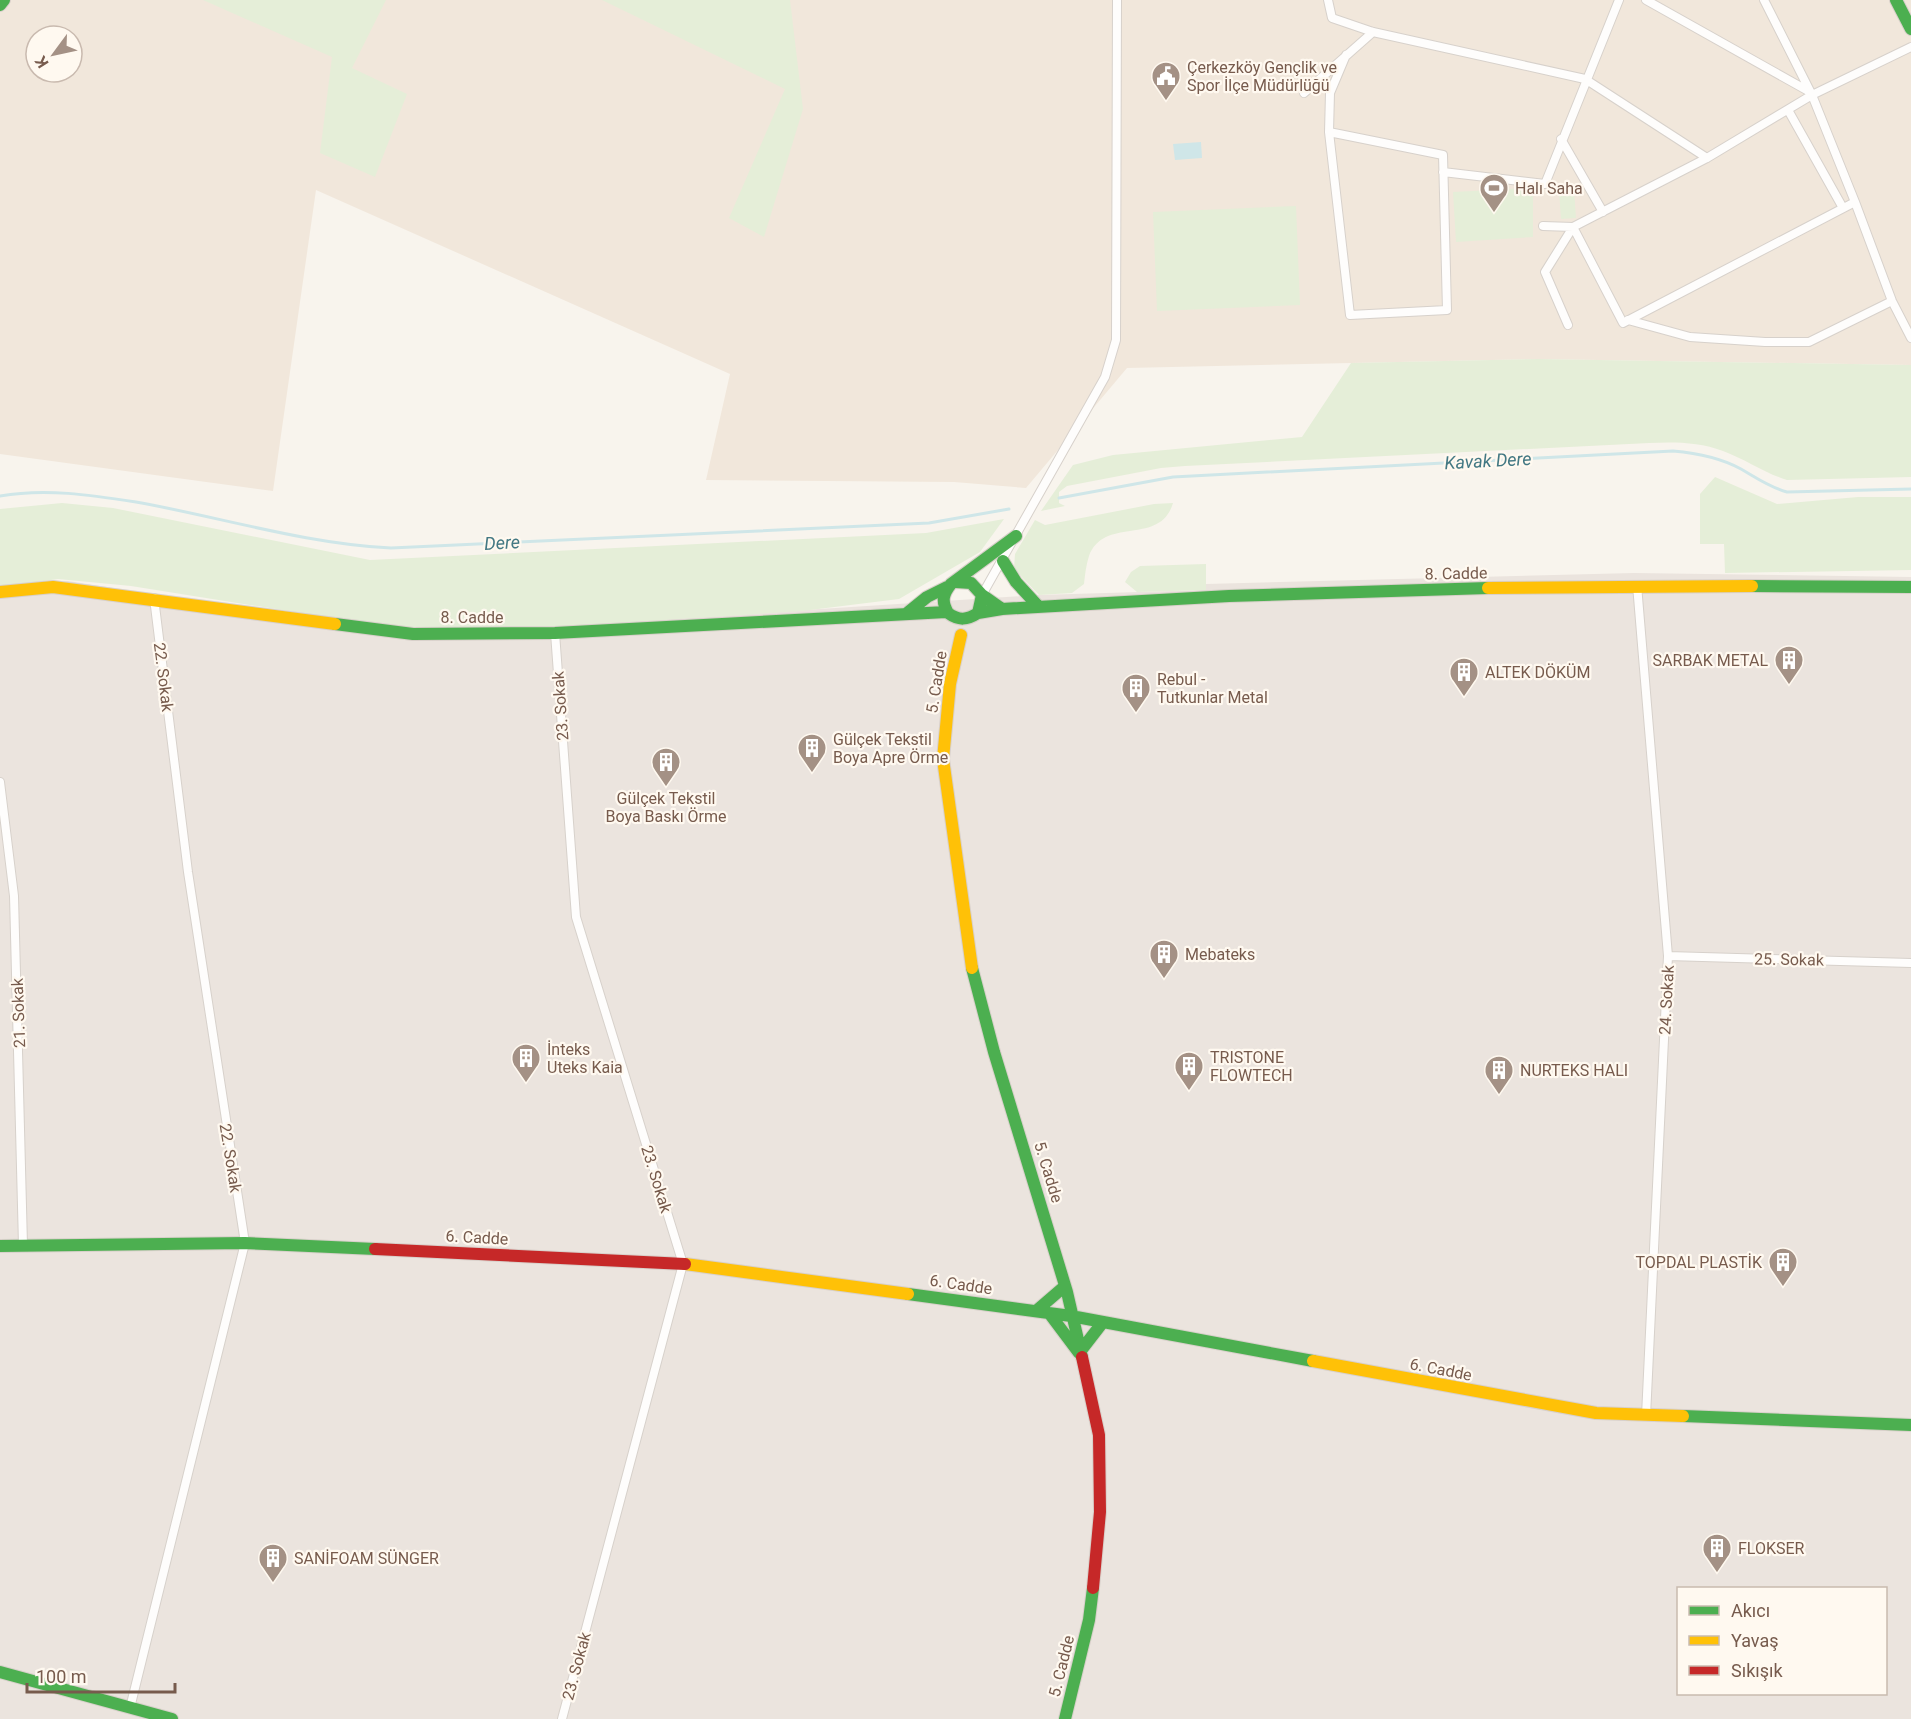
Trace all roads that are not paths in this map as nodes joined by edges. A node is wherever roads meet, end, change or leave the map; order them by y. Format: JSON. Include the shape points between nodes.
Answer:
{"nodes":[{"id":1,"x":4,"y":0,"type":"edge"},
{"id":2,"x":1117,"y":0,"type":"edge"},
{"id":3,"x":1328,"y":0,"type":"edge"},
{"id":4,"x":1619,"y":0,"type":"edge"},
{"id":5,"x":1646,"y":0,"type":"edge"},
{"id":6,"x":1764,"y":0,"type":"edge"},
{"id":7,"x":1896,"y":0,"type":"edge"},
{"id":8,"x":0,"y":5,"type":"edge"},
{"id":9,"x":1911,"y":29,"type":"edge"},
{"id":10,"x":1373,"y":32,"type":"junction"},
{"id":11,"x":1911,"y":47,"type":"edge"},
{"id":12,"x":1346,"y":55,"type":"junction"},
{"id":13,"x":1585,"y":79,"type":"junction"},
{"id":14,"x":1304,"y":93,"type":"dead end"},
{"id":15,"x":1811,"y":94,"type":"junction"},
{"id":16,"x":1788,"y":110,"type":"junction"},
{"id":17,"x":1329,"y":132,"type":"junction"},
{"id":18,"x":1561,"y":139,"type":"junction"},
{"id":19,"x":1707,"y":158,"type":"junction"},
{"id":20,"x":1443,"y":172,"type":"junction"},
{"id":21,"x":1855,"y":202,"type":"junction"},
{"id":22,"x":1843,"y":208,"type":"junction"},
{"id":23,"x":1603,"y":212,"type":"junction"},
{"id":24,"x":1543,"y":226,"type":"dead end"},
{"id":25,"x":1573,"y":227,"type":"junction"},
{"id":26,"x":1892,"y":301,"type":"junction"},
{"id":27,"x":1628,"y":320,"type":"junction"},
{"id":28,"x":1568,"y":325,"type":"dead end"},
{"id":29,"x":1911,"y":338,"type":"edge"},
{"id":30,"x":1017,"y":536,"type":"junction"},
{"id":31,"x":1003,"y":561,"type":"junction"},
{"id":32,"x":952,"y":584,"type":"junction"},
{"id":33,"x":1637,"y":585,"type":"junction"},
{"id":34,"x":1911,"y":587,"type":"edge"},
{"id":35,"x":0,"y":592,"type":"edge"},
{"id":36,"x":982,"y":595,"type":"junction"},
{"id":37,"x":154,"y":598,"type":"junction"},
{"id":38,"x":1038,"y":606,"type":"junction"},
{"id":39,"x":1002,"y":609,"type":"junction"},
{"id":40,"x":906,"y":614,"type":"junction"},
{"id":41,"x":976,"y":615,"type":"junction"},
{"id":42,"x":951,"y":616,"type":"junction"},
{"id":43,"x":555,"y":633,"type":"junction"},
{"id":44,"x":961,"y":635,"type":"junction"},
{"id":45,"x":0,"y":782,"type":"edge"},
{"id":46,"x":1668,"y":956,"type":"junction"},
{"id":47,"x":1911,"y":963,"type":"edge"},
{"id":48,"x":245,"y":1243,"type":"junction"},
{"id":49,"x":23,"y":1245,"type":"junction"},
{"id":50,"x":0,"y":1246,"type":"edge"},
{"id":51,"x":683,"y":1264,"type":"junction"},
{"id":52,"x":1065,"y":1286,"type":"junction"},
{"id":53,"x":1042,"y":1312,"type":"junction"},
{"id":54,"x":1071,"y":1316,"type":"junction"},
{"id":55,"x":1103,"y":1322,"type":"junction"},
{"id":56,"x":1079,"y":1353,"type":"junction"},
{"id":57,"x":1646,"y":1416,"type":"junction"},
{"id":58,"x":1911,"y":1425,"type":"edge"},
{"id":59,"x":0,"y":1672,"type":"edge"},
{"id":60,"x":130,"y":1708,"type":"junction"},
{"id":61,"x":172,"y":1719,"type":"edge"},
{"id":62,"x":562,"y":1719,"type":"edge"},
{"id":63,"x":1065,"y":1719,"type":"edge"}],
"edges":[{"from":1,"to":8,"type":"street"},
{"from":2,"to":30,"type":"street","via":[[1116,340],[1105,377]]},
{"from":3,"to":10,"type":"street","via":[[1332,18]]},
{"from":4,"to":13,"type":"street"},
{"from":5,"to":15,"type":"street"},
{"from":6,"to":15,"type":"street"},
{"from":7,"to":9,"type":"street"},
{"from":10,"to":12,"type":"street"},
{"from":10,"to":13,"type":"street"},
{"from":11,"to":15,"type":"street"},
{"from":12,"to":14,"type":"street"},
{"from":12,"to":17,"type":"street","via":[[1330,93]]},
{"from":13,"to":18,"type":"street"},
{"from":13,"to":19,"type":"street"},
{"from":15,"to":16,"type":"street"},
{"from":15,"to":21,"type":"street"},
{"from":16,"to":19,"type":"street"},
{"from":16,"to":22,"type":"street"},
{"from":17,"to":20,"type":"street","via":[[1443,155]]},
{"from":17,"to":20,"type":"street","via":[[1350,315],[1447,310]]},
{"from":18,"to":20,"type":"street","via":[[1545,184]]},
{"from":18,"to":23,"type":"street"},
{"from":19,"to":23,"type":"street"},
{"from":21,"to":22,"type":"street"},
{"from":21,"to":26,"type":"street"},
{"from":22,"to":27,"type":"street"},
{"from":23,"to":25,"type":"street"},
{"from":24,"to":25,"type":"street"},
{"from":25,"to":27,"type":"street","via":[[1623,323]]},
{"from":25,"to":28,"type":"street","via":[[1545,272]]},
{"from":26,"to":27,"type":"street","via":[[1809,342],[1690,337]]},
{"from":26,"to":29,"type":"street"},
{"from":30,"to":31,"type":"street"},
{"from":30,"to":32,"type":"street"},
{"from":31,"to":36,"type":"street"},
{"from":31,"to":38,"type":"street"},
{"from":32,"to":36,"type":"street","via":[[971,583]]},
{"from":32,"to":40,"type":"street"},
{"from":32,"to":42,"type":"street","via":[[943,597]]},
{"from":33,"to":34,"type":"street","name":"8. Cadde"},
{"from":33,"to":38,"type":"street","name":"8. Cadde","via":[[1182,597]]},
{"from":33,"to":46,"type":"street","name":"24. Sokak"},
{"from":35,"to":37,"type":"street","name":"8. Cadde","via":[[53,587]]},
{"from":36,"to":39,"type":"street"},
{"from":36,"to":41,"type":"street"},
{"from":37,"to":43,"type":"street","name":"8. Cadde","via":[[413,634]]},
{"from":37,"to":48,"type":"street","name":"22. Sokak","via":[[188,872]]},
{"from":38,"to":39,"type":"street","name":"8. Cadde"},
{"from":39,"to":41,"type":"street","name":"8. Cadde"},
{"from":40,"to":42,"type":"street","name":"8. Cadde"},
{"from":40,"to":43,"type":"street","name":"8. Cadde"},
{"from":41,"to":42,"type":"street"},
{"from":41,"to":44,"type":"street"},
{"from":42,"to":44,"type":"street"},
{"from":43,"to":51,"type":"street","name":"23. Sokak","via":[[576,917]]},
{"from":44,"to":52,"type":"street","name":"5. Cadde","via":[[950,684],[943,759],[967,942],[994,1052]]},
{"from":45,"to":49,"type":"street","name":"21. Sokak","via":[[15,896]]},
{"from":46,"to":47,"type":"street","name":"25. Sokak"},
{"from":46,"to":57,"type":"street","name":"24. Sokak"},
{"from":48,"to":49,"type":"street","name":"6. Cadde"},
{"from":48,"to":51,"type":"street","name":"6. Cadde"},
{"from":48,"to":60,"type":"street","name":"22. Sokak"},
{"from":49,"to":50,"type":"street","name":"6. Cadde"},
{"from":51,"to":53,"type":"street","name":"6. Cadde"},
{"from":51,"to":62,"type":"street","name":"23. Sokak"},
{"from":52,"to":53,"type":"street"},
{"from":52,"to":54,"type":"street","name":"5. Cadde"},
{"from":53,"to":54,"type":"street","name":"6. Cadde"},
{"from":53,"to":56,"type":"street"},
{"from":54,"to":55,"type":"street","name":"6. Cadde"},
{"from":54,"to":56,"type":"street","name":"5. Cadde"},
{"from":55,"to":56,"type":"street"},
{"from":55,"to":57,"type":"street","name":"6. Cadde","via":[[1523,1402]]},
{"from":56,"to":63,"type":"street","name":"5. Cadde","via":[[1099,1435],[1100,1512],[1089,1620]]},
{"from":57,"to":58,"type":"street","name":"6. Cadde"},
{"from":59,"to":60,"type":"street"},
{"from":60,"to":61,"type":"street"}]}
